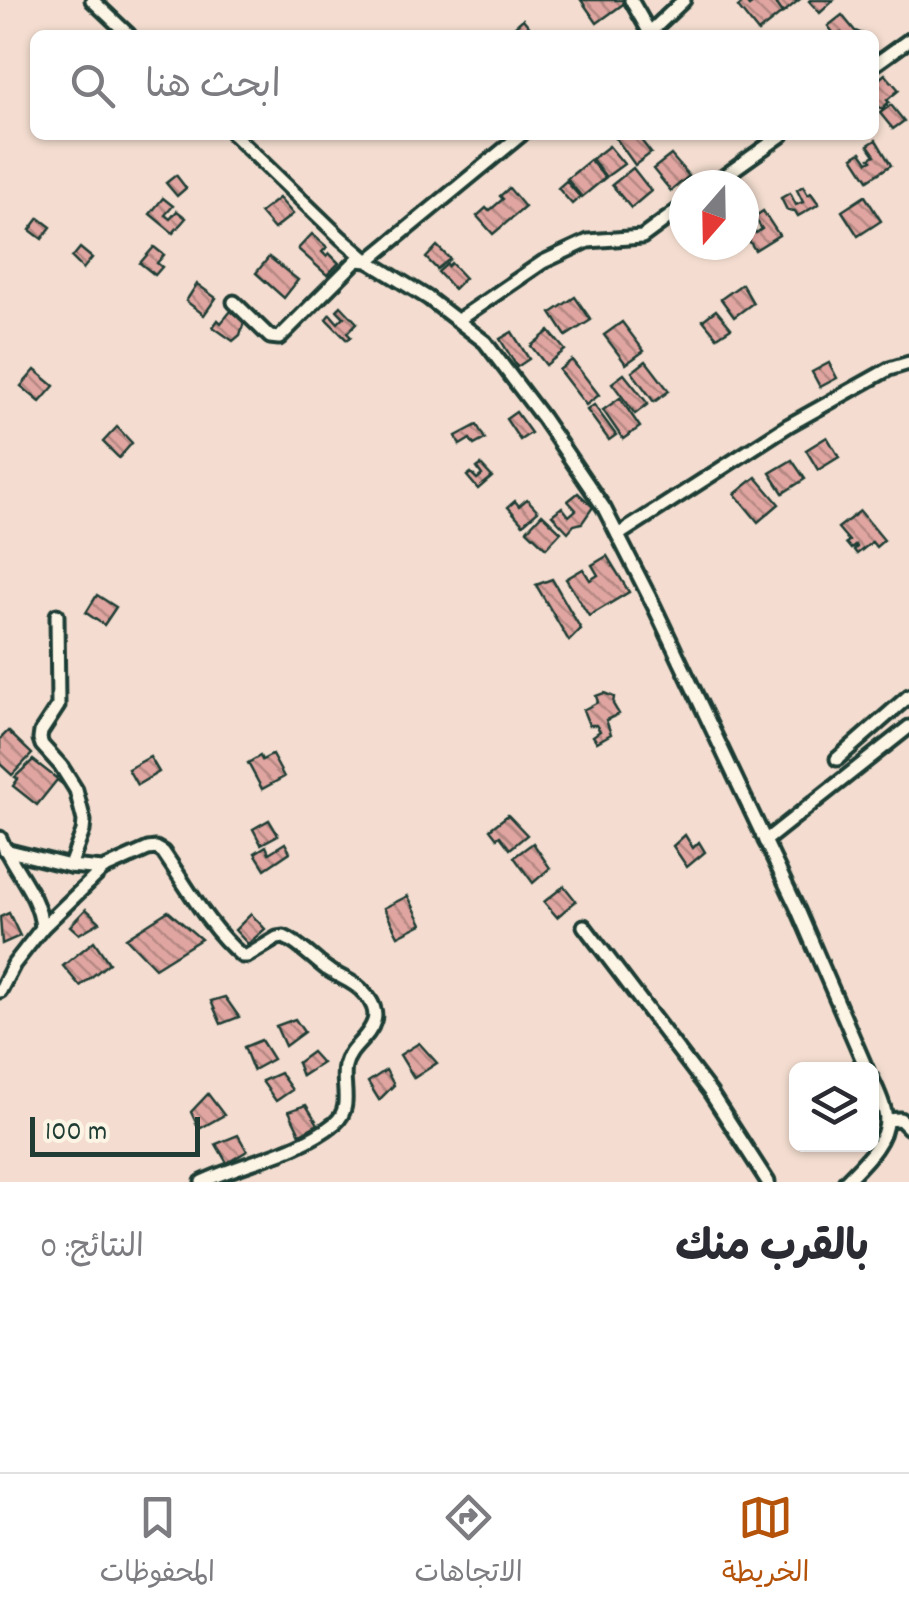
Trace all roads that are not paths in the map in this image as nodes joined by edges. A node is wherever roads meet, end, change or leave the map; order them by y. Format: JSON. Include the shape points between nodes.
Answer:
{"nodes":[{"id":1,"x":92,"y":0,"type":"edge"},
{"id":2,"x":631,"y":0,"type":"edge"},
{"id":3,"x":684,"y":0,"type":"edge"},
{"id":4,"x":124,"y":30,"type":"edge"},
{"id":5,"x":646,"y":30,"type":"edge"},
{"id":6,"x":652,"y":30,"type":"edge"},
{"id":7,"x":909,"y":40,"type":"edge"},
{"id":8,"x":879,"y":61,"type":"edge"},
{"id":9,"x":239,"y":140,"type":"edge"},
{"id":10,"x":515,"y":140,"type":"edge"},
{"id":11,"x":775,"y":140,"type":"edge"},
{"id":12,"x":733,"y":170,"type":"edge"},
{"id":13,"x":669,"y":217,"type":"edge"},
{"id":14,"x":368,"y":261,"type":"junction"},
{"id":15,"x":234,"y":302,"type":"dead end"},
{"id":16,"x":458,"y":320,"type":"junction"},
{"id":17,"x":909,"y":363,"type":"edge"},
{"id":18,"x":618,"y":535,"type":"junction"},
{"id":19,"x":57,"y":616,"type":"dead end"},
{"id":20,"x":909,"y":696,"type":"edge"},
{"id":21,"x":909,"y":727,"type":"edge"},
{"id":22,"x":837,"y":759,"type":"dead end"},
{"id":23,"x":765,"y":842,"type":"junction"},
{"id":24,"x":2,"y":844,"type":"edge"},
{"id":25,"x":70,"y":866,"type":"junction"},
{"id":26,"x":103,"y":869,"type":"junction"},
{"id":27,"x":584,"y":926,"type":"dead end"},
{"id":28,"x":42,"y":928,"type":"junction"},
{"id":29,"x":0,"y":991,"type":"edge"},
{"id":30,"x":864,"y":1062,"type":"edge"},
{"id":31,"x":879,"y":1088,"type":"edge"},
{"id":32,"x":901,"y":1119,"type":"edge"},
{"id":33,"x":202,"y":1182,"type":"edge"},
{"id":34,"x":768,"y":1182,"type":"edge"},
{"id":35,"x":845,"y":1182,"type":"edge"}],
"edges":[{"from":1,"to":4,"type":"street"},
{"from":2,"to":5,"type":"street"},
{"from":3,"to":6,"type":"street"},
{"from":7,"to":8,"type":"street"},
{"from":9,"to":14,"type":"street"},
{"from":10,"to":14,"type":"street"},
{"from":11,"to":12,"type":"street"},
{"from":13,"to":16,"type":"street","via":[[642,237],[588,241],[543,262]]},
{"from":14,"to":15,"type":"street","via":[[357,260],[279,338]]},
{"from":14,"to":16,"type":"street"},
{"from":16,"to":18,"type":"street","via":[[484,342],[542,417]]},
{"from":17,"to":18,"type":"street","via":[[789,425]]},
{"from":18,"to":23,"type":"street"},
{"from":19,"to":25,"type":"street","via":[[58,706],[40,739],[76,790],[84,821]]},
{"from":20,"to":22,"type":"street"},
{"from":21,"to":23,"type":"street"},
{"from":23,"to":30,"type":"street"},
{"from":24,"to":25,"type":"street"},
{"from":24,"to":28,"type":"street"},
{"from":25,"to":26,"type":"street"},
{"from":26,"to":28,"type":"street"},
{"from":26,"to":33,"type":"street","via":[[156,848],[200,912],[242,956],[284,936],[359,988],[376,1012],[349,1054],[339,1120]]},
{"from":27,"to":34,"type":"street","via":[[710,1092]]},
{"from":28,"to":29,"type":"street"},
{"from":31,"to":32,"type":"street"},
{"from":32,"to":35,"type":"street"}]}
